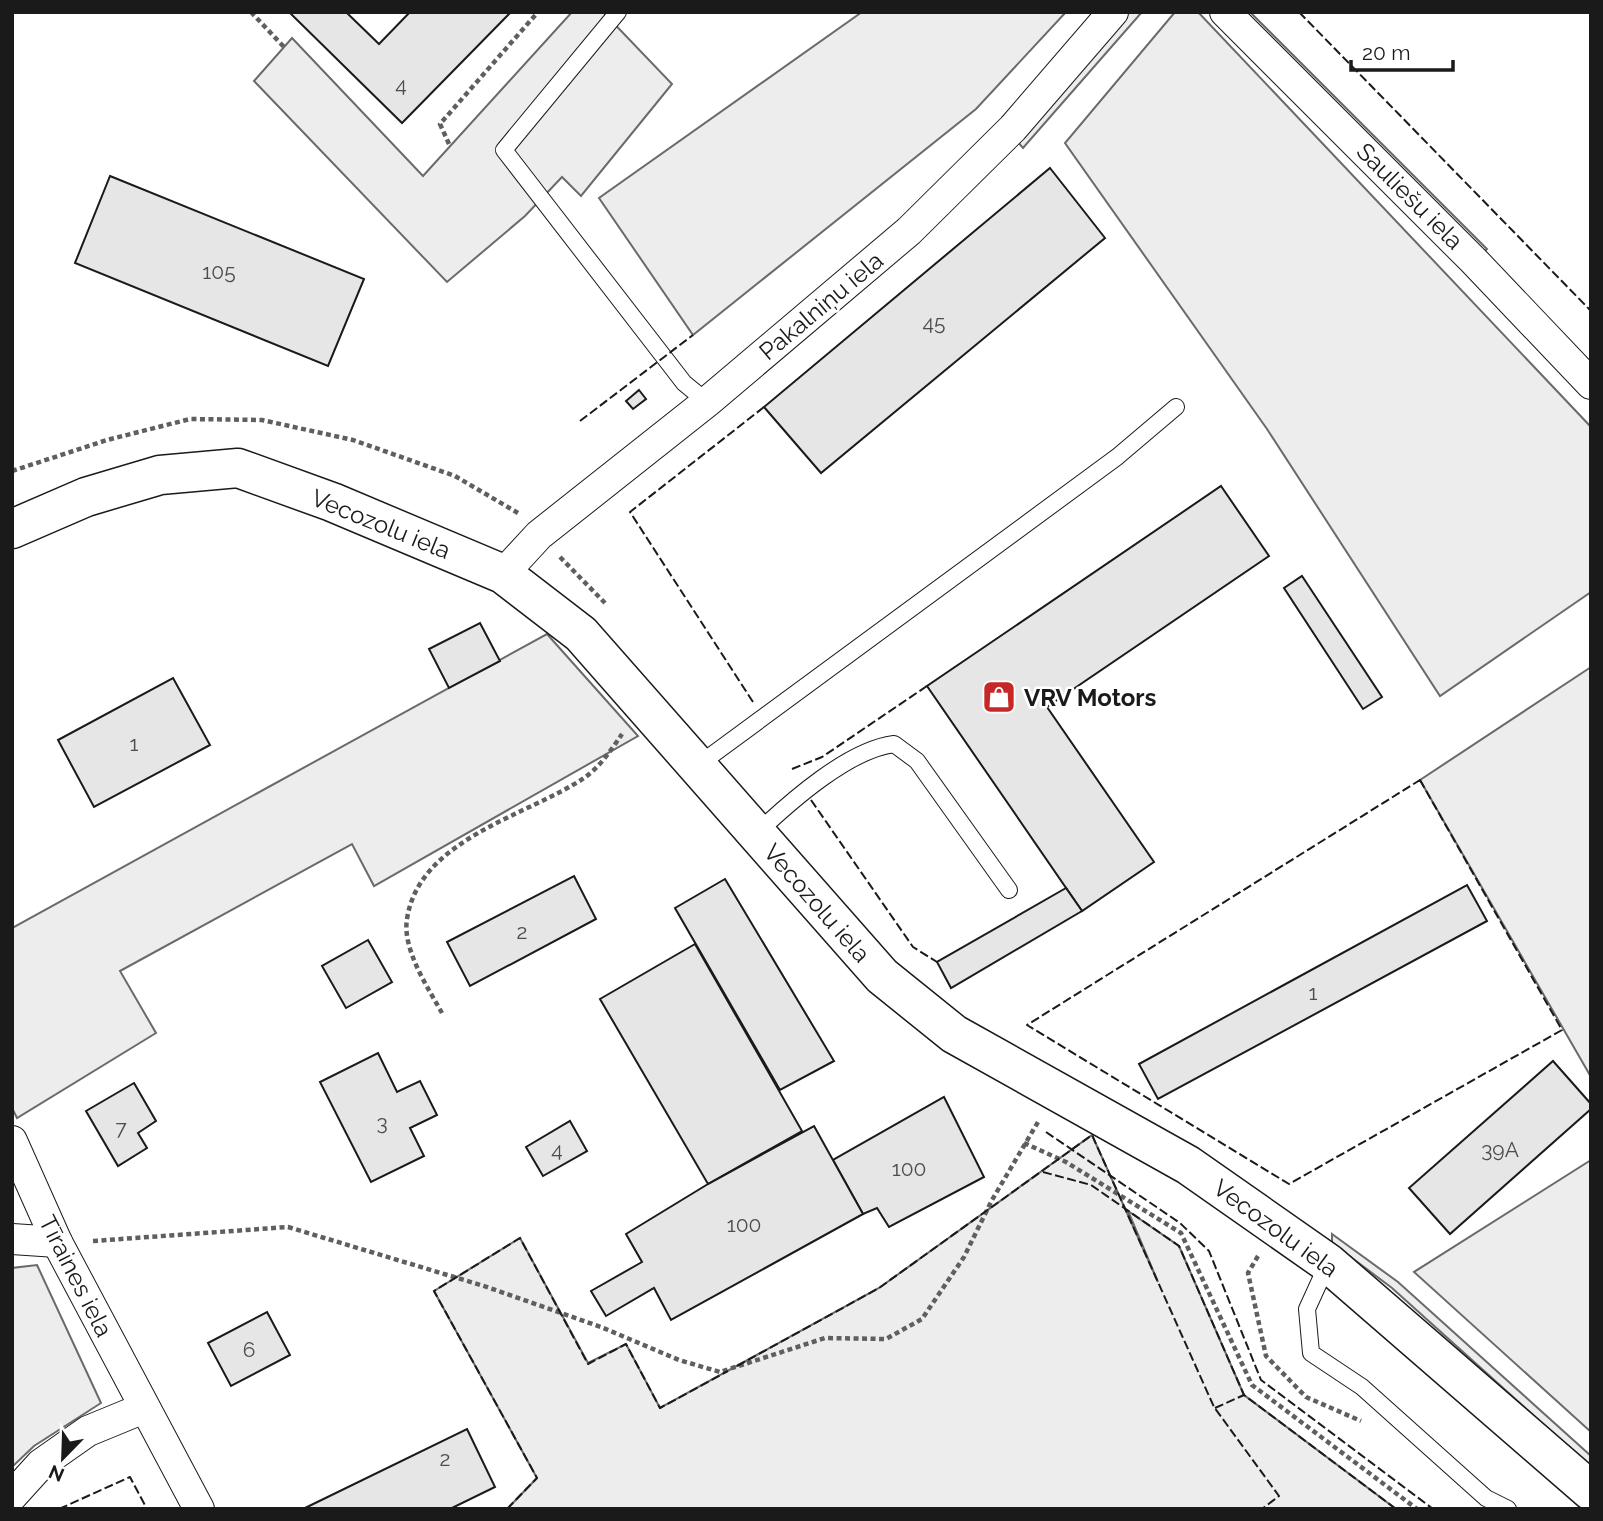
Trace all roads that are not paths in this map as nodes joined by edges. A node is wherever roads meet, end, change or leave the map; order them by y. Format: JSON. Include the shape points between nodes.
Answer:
{"nodes":[{"id":1,"x":618,"y":12,"type":"edge"},
{"id":2,"x":1114,"y":12,"type":"edge"},
{"id":3,"x":1225,"y":12,"type":"edge"},
{"id":4,"x":1591,"y":384,"type":"edge"},
{"id":5,"x":707,"y":402,"type":"junction"},
{"id":6,"x":1176,"y":407,"type":"dead end"},
{"id":7,"x":12,"y":529,"type":"edge"},
{"id":8,"x":503,"y":574,"type":"junction"},
{"id":9,"x":697,"y":766,"type":"junction"},
{"id":10,"x":757,"y":834,"type":"junction"},
{"id":11,"x":1009,"y":890,"type":"dead end"},
{"id":12,"x":12,"y":1141,"type":"edge"},
{"id":13,"x":12,"y":1239,"type":"edge"},
{"id":14,"x":57,"y":1242,"type":"junction"},
{"id":15,"x":1328,"y":1263,"type":"junction"},
{"id":16,"x":144,"y":1408,"type":"junction"},
{"id":17,"x":1591,"y":1491,"type":"edge"},
{"id":18,"x":12,"y":1496,"type":"edge"},
{"id":19,"x":199,"y":1509,"type":"edge"},
{"id":20,"x":1508,"y":1509,"type":"edge"}],
"edges":[{"from":1,"to":5,"type":"lane","via":[[504,150],[684,383]]},
{"from":2,"to":5,"type":"street","name":"Pakalniņu iela","via":[[1013,128],[909,231]]},
{"from":3,"to":4,"type":"street","name":"Sauliešu iela","via":[[1474,260]]},
{"from":5,"to":8,"type":"street","name":"Pakalniņu iela","via":[[539,535]]},
{"from":6,"to":9,"type":"lane","via":[[1117,457]]},
{"from":7,"to":8,"type":"street","name":"Vecozolu iela","via":[[86,497],[160,475],[238,468]]},
{"from":8,"to":9,"type":"street","name":"Vecozolu iela","via":[[581,634]]},
{"from":9,"to":10,"type":"street","name":"Vecozolu iela"},
{"from":10,"to":11,"type":"lane","via":[[831,774],[877,746],[894,744],[917,761]]},
{"from":10,"to":15,"type":"street","name":"Vecozolu iela","via":[[882,976],[954,1034],[1188,1165]]},
{"from":12,"to":14,"type":"street","name":"Tīraines iela"},
{"from":13,"to":14,"type":"street"},
{"from":14,"to":16,"type":"street","name":"Tīraines iela"},
{"from":15,"to":17,"type":"street","name":"Vecozolu iela"},
{"from":15,"to":20,"type":"lane","via":[[1307,1309],[1311,1353],[1362,1387],[1486,1498]]},
{"from":16,"to":18,"type":"street","via":[[88,1431],[41,1464]]},
{"from":16,"to":19,"type":"street","name":"Tīraines iela"}]}
